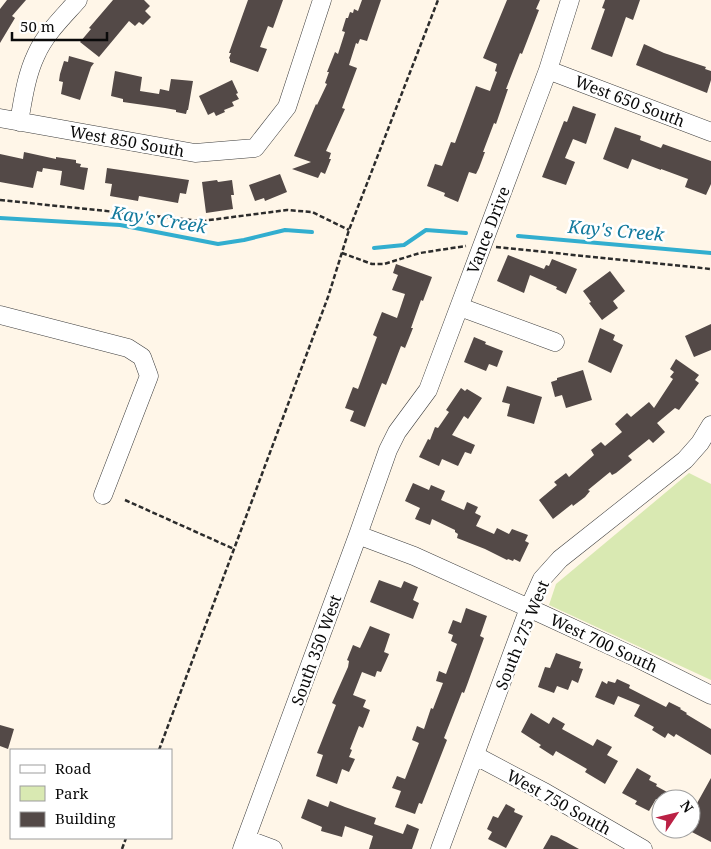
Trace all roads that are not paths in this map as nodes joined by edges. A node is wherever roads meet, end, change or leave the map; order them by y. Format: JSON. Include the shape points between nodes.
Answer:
{"nodes":[{"id":1,"x":78,"y":0,"type":"edge"},
{"id":2,"x":322,"y":0,"type":"edge"},
{"id":3,"x":570,"y":0,"type":"edge"},
{"id":4,"x":548,"y":70,"type":"junction"},
{"id":5,"x":0,"y":118,"type":"edge"},
{"id":6,"x":19,"y":122,"type":"junction"},
{"id":7,"x":711,"y":132,"type":"edge"},
{"id":8,"x":460,"y":307,"type":"junction"},
{"id":9,"x":0,"y":315,"type":"edge"},
{"id":10,"x":555,"y":342,"type":"dead end"},
{"id":11,"x":711,"y":425,"type":"edge"},
{"id":12,"x":388,"y":450,"type":"joint"},
{"id":13,"x":103,"y":495,"type":"dead end"},
{"id":14,"x":358,"y":535,"type":"junction"},
{"id":15,"x":529,"y":608,"type":"junction"},
{"id":16,"x":711,"y":695,"type":"edge"},
{"id":17,"x":476,"y":756,"type":"junction"},
{"id":18,"x":244,"y":844,"type":"edge"},
{"id":19,"x":273,"y":849,"type":"edge"},
{"id":20,"x":440,"y":849,"type":"edge"},
{"id":21,"x":643,"y":849,"type":"edge"}],
"edges":[{"from":1,"to":6,"type":"street","via":[[36,54]]},
{"from":2,"to":6,"type":"street","name":"West 850 South","via":[[287,107],[255,148],[195,154]]},
{"from":3,"to":4,"type":"street","name":"Vance Drive"},
{"from":4,"to":7,"type":"street","name":"West 650 South"},
{"from":4,"to":8,"type":"street","name":"Vance Drive"},
{"from":5,"to":6,"type":"street","name":"West 850 South"},
{"from":8,"to":10,"type":"street"},
{"from":8,"to":12,"type":"street","name":"Vance Drive","via":[[428,390]]},
{"from":9,"to":13,"type":"street","via":[[128,348],[142,357],[149,376]]},
{"from":11,"to":15,"type":"street","name":"South 275 West","via":[[685,460],[560,559],[542,579]]},
{"from":12,"to":14,"type":"street","name":"South 350 West"},
{"from":14,"to":15,"type":"street","name":"West 700 South","via":[[414,556]]},
{"from":14,"to":18,"type":"street","name":"South 350 West"},
{"from":15,"to":16,"type":"street","name":"West 700 South"},
{"from":15,"to":17,"type":"street","name":"South 275 West"},
{"from":17,"to":20,"type":"street","name":"South 275 West"},
{"from":17,"to":21,"type":"street","name":"West 750 South"},
{"from":18,"to":19,"type":"street"}]}
